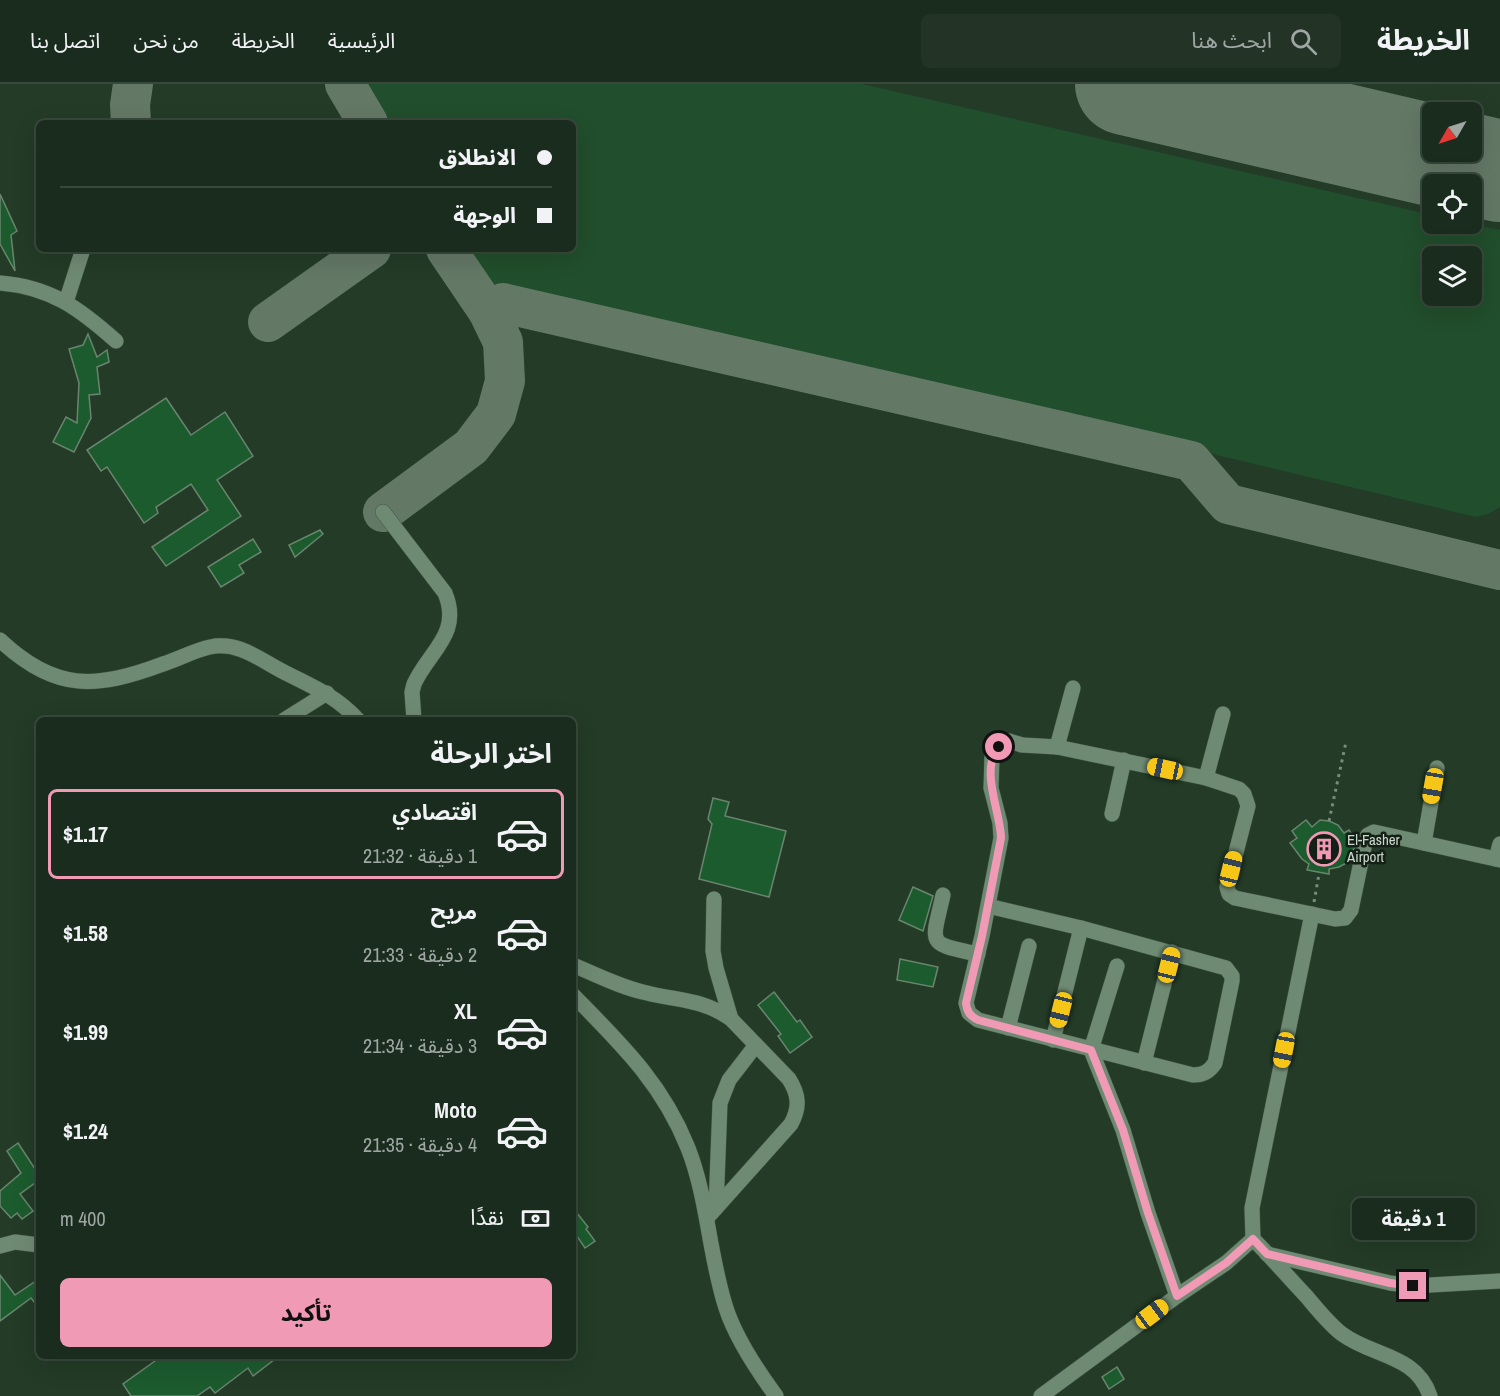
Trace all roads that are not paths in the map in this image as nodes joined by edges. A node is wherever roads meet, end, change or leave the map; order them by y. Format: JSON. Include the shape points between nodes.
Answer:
{"nodes":[{"id":1,"x":82,"y":252,"type":"edge"},
{"id":2,"x":0,"y":283,"type":"edge"},
{"id":3,"x":66,"y":302,"type":"junction"},
{"id":4,"x":116,"y":341,"type":"dead end"},
{"id":5,"x":383,"y":512,"type":"dead end"},
{"id":6,"x":0,"y":640,"type":"edge"},
{"id":7,"x":1073,"y":688,"type":"dead end"},
{"id":8,"x":327,"y":693,"type":"junction"},
{"id":9,"x":1223,"y":714,"type":"dead end"},
{"id":10,"x":289,"y":717,"type":"edge"},
{"id":11,"x":355,"y":717,"type":"edge"},
{"id":12,"x":414,"y":717,"type":"edge"},
{"id":13,"x":1057,"y":747,"type":"junction"},
{"id":14,"x":1124,"y":760,"type":"junction"},
{"id":15,"x":1437,"y":768,"type":"dead end"},
{"id":16,"x":1206,"y":778,"type":"junction"},
{"id":17,"x":1112,"y":814,"type":"dead end"},
{"id":18,"x":1424,"y":843,"type":"junction"},
{"id":19,"x":1499,"y":854,"type":"edge"},
{"id":20,"x":943,"y":894,"type":"dead end"},
{"id":21,"x":714,"y":899,"type":"dead end"},
{"id":22,"x":988,"y":906,"type":"junction"},
{"id":23,"x":1312,"y":914,"type":"junction"},
{"id":24,"x":1081,"y":928,"type":"junction"},
{"id":25,"x":1029,"y":946,"type":"dead end"},
{"id":26,"x":1172,"y":952,"type":"junction"},
{"id":27,"x":978,"y":954,"type":"junction"},
{"id":28,"x":576,"y":966,"type":"edge"},
{"id":29,"x":1117,"y":966,"type":"dead end"},
{"id":30,"x":576,"y":998,"type":"edge"},
{"id":31,"x":731,"y":1018,"type":"junction"},
{"id":32,"x":1008,"y":1028,"type":"junction"},
{"id":33,"x":1053,"y":1040,"type":"junction"},
{"id":34,"x":756,"y":1046,"type":"junction"},
{"id":35,"x":1091,"y":1050,"type":"junction"},
{"id":36,"x":1144,"y":1063,"type":"junction"},
{"id":37,"x":712,"y":1213,"type":"junction"},
{"id":38,"x":1253,"y":1239,"type":"junction"},
{"id":39,"x":36,"y":1245,"type":"edge"},
{"id":40,"x":0,"y":1246,"type":"edge"},
{"id":41,"x":1267,"y":1254,"type":"junction"},
{"id":42,"x":1500,"y":1281,"type":"edge"},
{"id":43,"x":1177,"y":1296,"type":"junction"},
{"id":44,"x":776,"y":1396,"type":"edge"},
{"id":45,"x":1041,"y":1396,"type":"edge"},
{"id":46,"x":1430,"y":1396,"type":"edge"}],
"edges":[{"from":1,"to":3,"type":"street"},
{"from":2,"to":3,"type":"street","via":[[30,287]]},
{"from":3,"to":4,"type":"street"},
{"from":5,"to":12,"type":"street","via":[[445,593],[449,604],[449,627],[414,684]]},
{"from":6,"to":8,"type":"street","via":[[20,659],[45,673],[73,681],[102,682],[131,676],[210,647],[236,647]]},
{"from":7,"to":13,"type":"street"},
{"from":8,"to":10,"type":"street"},
{"from":8,"to":11,"type":"street"},
{"from":9,"to":16,"type":"street"},
{"from":13,"to":14,"type":"street"},
{"from":13,"to":22,"type":"street","via":[[1009,741],[995,751],[991,788],[1001,838]]},
{"from":14,"to":16,"type":"street"},
{"from":14,"to":17,"type":"street"},
{"from":15,"to":18,"type":"street"},
{"from":16,"to":23,"type":"street","via":[[1239,789],[1247,800],[1227,886],[1229,894]]},
{"from":18,"to":19,"type":"street"},
{"from":18,"to":23,"type":"street","via":[[1378,833],[1368,835],[1349,915],[1340,920]]},
{"from":20,"to":27,"type":"street","via":[[935,932],[937,942]]},
{"from":21,"to":31,"type":"street","via":[[713,951]]},
{"from":22,"to":24,"type":"street"},
{"from":22,"to":27,"type":"street"},
{"from":23,"to":38,"type":"street","via":[[1252,1208]]},
{"from":24,"to":26,"type":"street"},
{"from":24,"to":33,"type":"street"},
{"from":25,"to":32,"type":"street"},
{"from":26,"to":36,"type":"street"},
{"from":26,"to":36,"type":"street","via":[[1221,966],[1232,976],[1215,1063],[1206,1073],[1193,1075]]},
{"from":27,"to":32,"type":"street","via":[[966,1008],[978,1020]]},
{"from":28,"to":31,"type":"street","via":[[647,993],[707,1005]]},
{"from":29,"to":35,"type":"street"},
{"from":30,"to":37,"type":"street","via":[[633,1057],[659,1092],[676,1120]]},
{"from":31,"to":34,"type":"street"},
{"from":32,"to":33,"type":"street"},
{"from":33,"to":35,"type":"street"},
{"from":34,"to":37,"type":"street","via":[[729,1080],[720,1103]]},
{"from":34,"to":37,"type":"street","via":[[789,1079],[798,1101],[797,1113]]},
{"from":35,"to":36,"type":"street"},
{"from":35,"to":43,"type":"street","via":[[1123,1130]]},
{"from":37,"to":44,"type":"street","via":[[726,1310]]},
{"from":38,"to":41,"type":"street"},
{"from":38,"to":43,"type":"street"},
{"from":39,"to":40,"type":"street","via":[[15,1242]]},
{"from":41,"to":42,"type":"street","via":[[1413,1286]]},
{"from":41,"to":46,"type":"street","via":[[1342,1334],[1398,1359],[1416,1372]]},
{"from":43,"to":45,"type":"street"}]}
